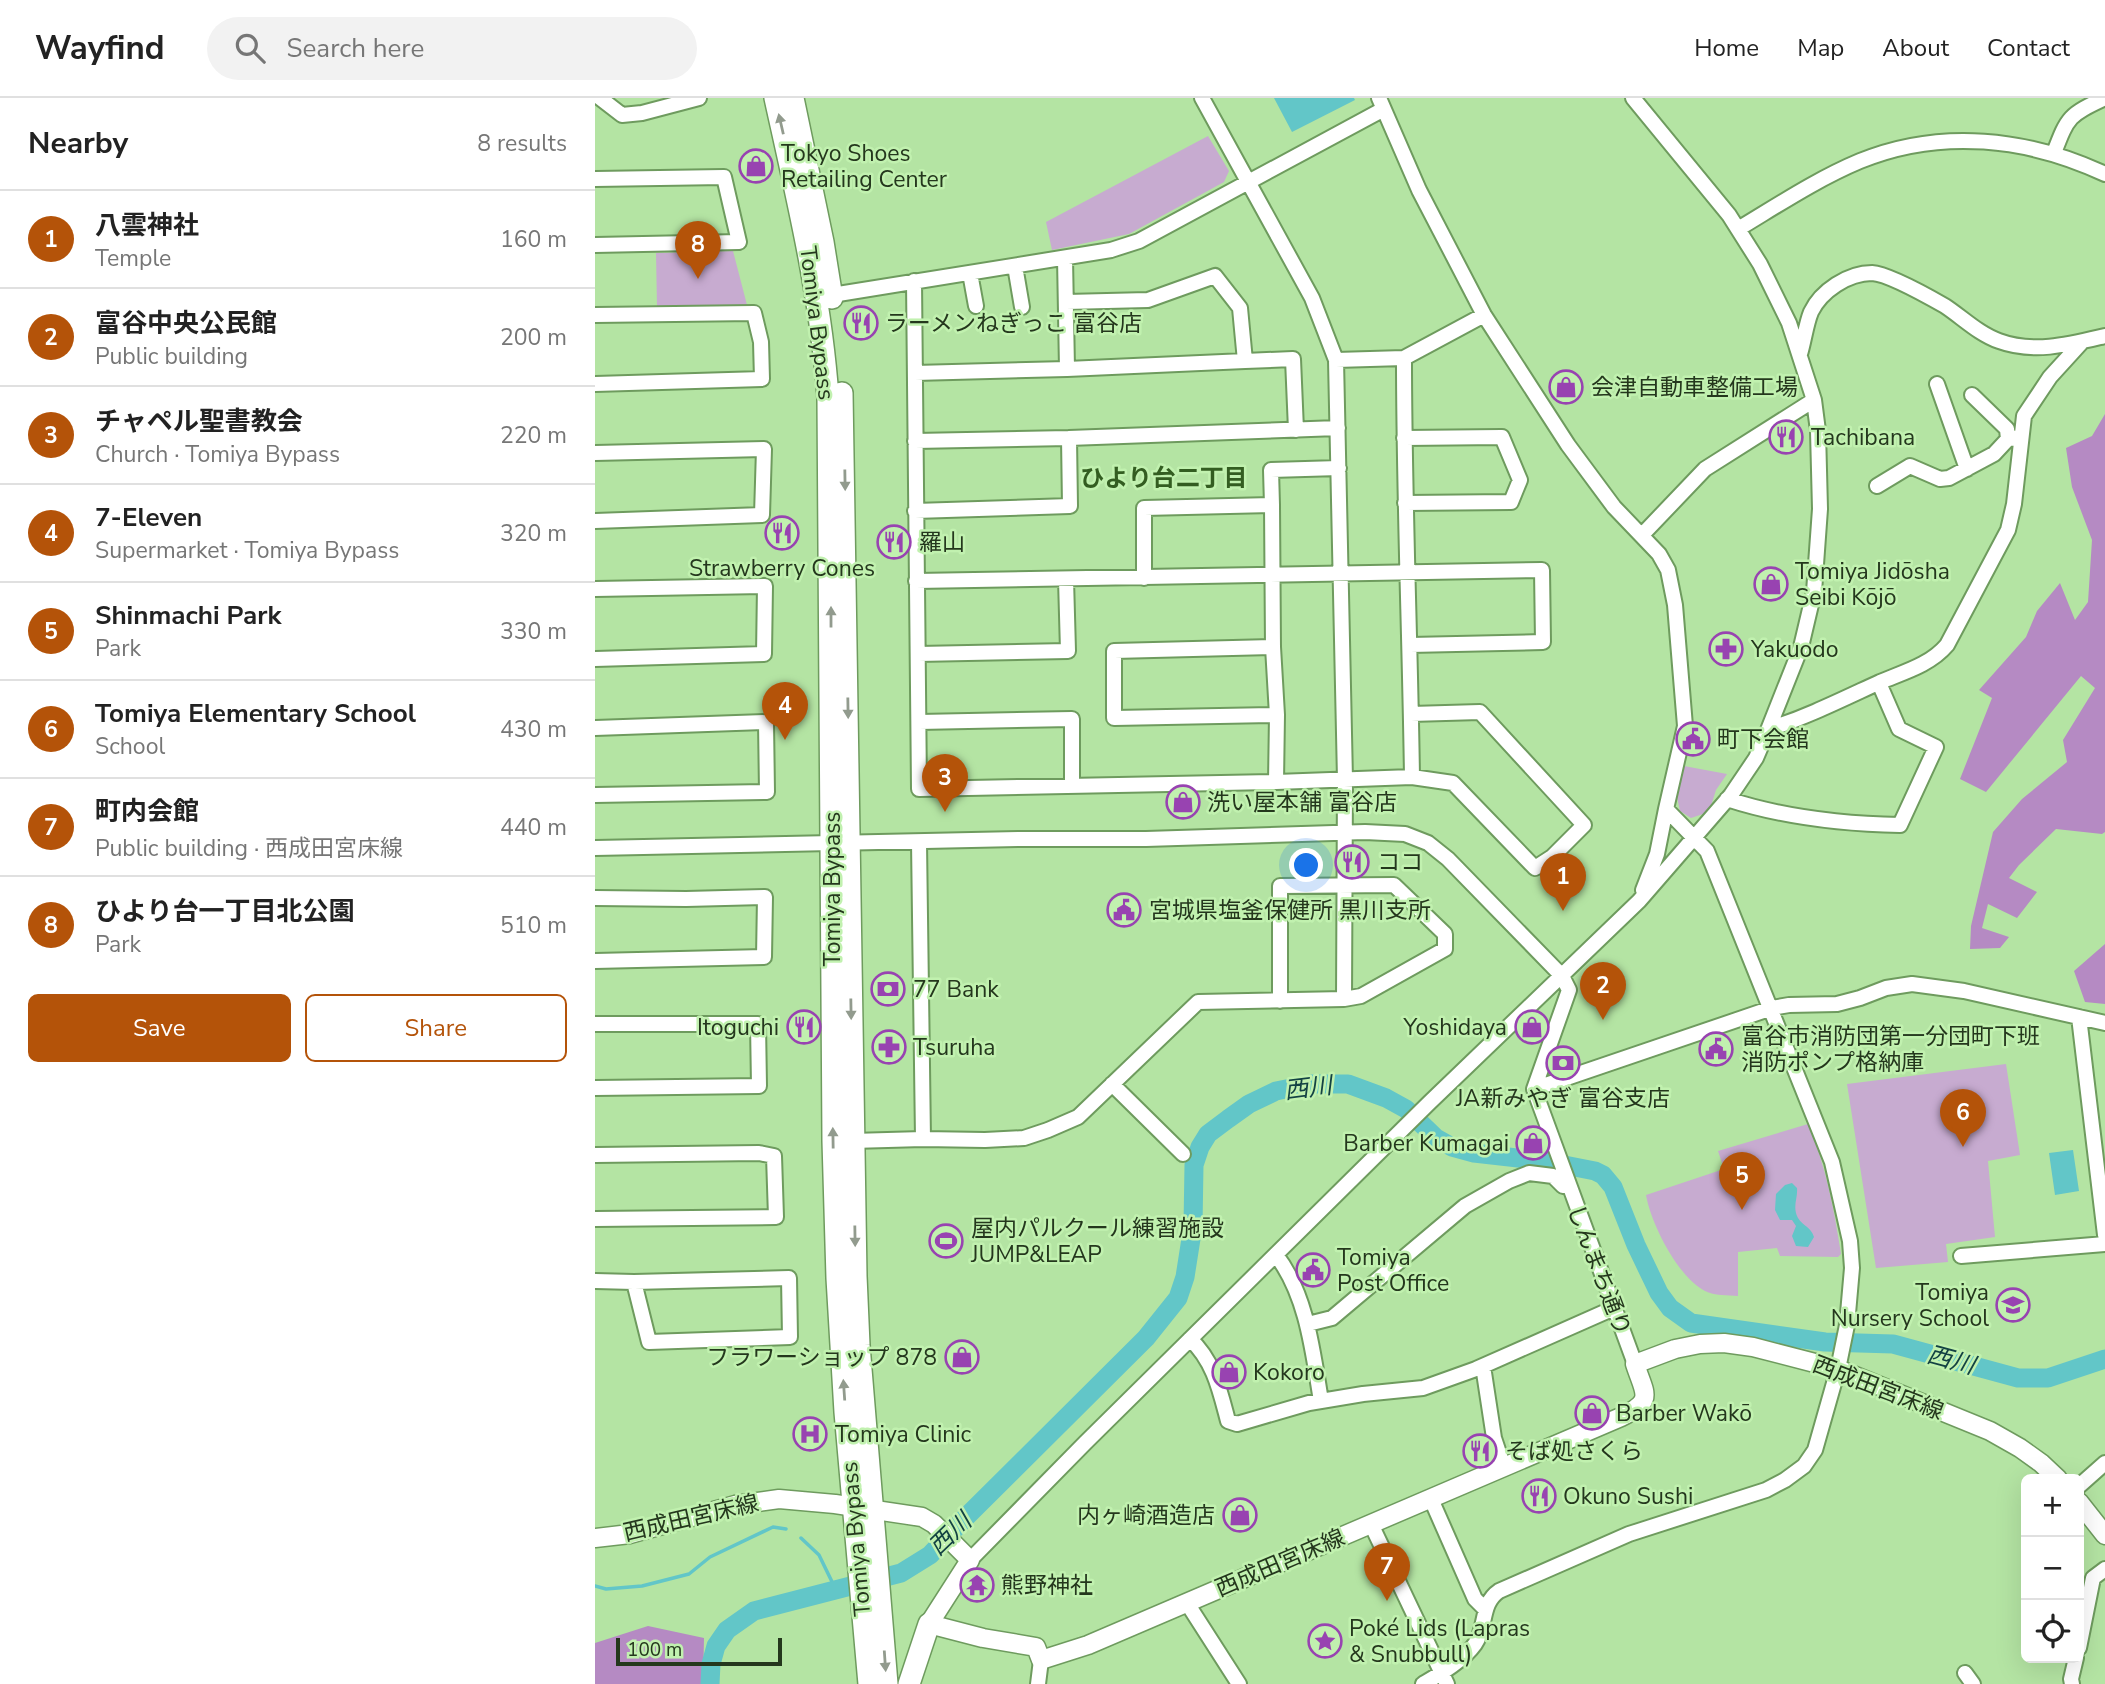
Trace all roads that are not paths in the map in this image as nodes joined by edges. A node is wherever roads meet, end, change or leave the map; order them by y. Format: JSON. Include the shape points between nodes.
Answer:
{"nodes":[{"id":1,"x":600,"y":98,"type":"edge"},
{"id":2,"x":699,"y":98,"type":"edge"},
{"id":3,"x":775,"y":98,"type":"edge"},
{"id":4,"x":793,"y":98,"type":"edge"},
{"id":5,"x":1202,"y":98,"type":"edge"},
{"id":6,"x":1633,"y":98,"type":"edge"},
{"id":7,"x":2105,"y":98,"type":"edge"},
{"id":8,"x":1380,"y":104,"type":"edge"},
{"id":9,"x":2054,"y":153,"type":"junction"},
{"id":10,"x":2105,"y":174,"type":"edge"},
{"id":11,"x":595,"y":179,"type":"edge"},
{"id":12,"x":1248,"y":183,"type":"junction"},
{"id":13,"x":1738,"y":229,"type":"junction"},
{"id":14,"x":595,"y":245,"type":"edge"},
{"id":15,"x":1065,"y":258,"type":"junction"},
{"id":16,"x":1016,"y":266,"type":"junction"},
{"id":17,"x":970,"y":272,"type":"junction"},
{"id":18,"x":914,"y":281,"type":"junction"},
{"id":19,"x":832,"y":295,"type":"junction"},
{"id":20,"x":1066,"y":302,"type":"junction"},
{"id":21,"x":976,"y":306,"type":"dead end"},
{"id":22,"x":1022,"y":307,"type":"dead end"},
{"id":23,"x":595,"y":315,"type":"edge"},
{"id":24,"x":1484,"y":315,"type":"junction"},
{"id":25,"x":2105,"y":336,"type":"edge"},
{"id":26,"x":2081,"y":343,"type":"junction"},
{"id":27,"x":1800,"y":354,"type":"junction"},
{"id":28,"x":1404,"y":358,"type":"junction"},
{"id":29,"x":1336,"y":360,"type":"junction"},
{"id":30,"x":1245,"y":361,"type":"junction"},
{"id":31,"x":1067,"y":369,"type":"junction"},
{"id":32,"x":915,"y":373,"type":"junction"},
{"id":33,"x":595,"y":384,"type":"edge"},
{"id":34,"x":1937,"y":384,"type":"dead end"},
{"id":35,"x":1972,"y":395,"type":"dead end"},
{"id":36,"x":1814,"y":400,"type":"junction"},
{"id":37,"x":1338,"y":428,"type":"junction"},
{"id":38,"x":1296,"y":430,"type":"junction"},
{"id":39,"x":1069,"y":438,"type":"junction"},
{"id":40,"x":1404,"y":438,"type":"junction"},
{"id":41,"x":2014,"y":438,"type":"junction"},
{"id":42,"x":915,"y":441,"type":"junction"},
{"id":43,"x":595,"y":453,"type":"edge"},
{"id":44,"x":1339,"y":468,"type":"junction"},
{"id":45,"x":1967,"y":469,"type":"junction"},
{"id":46,"x":1877,"y":486,"type":"dead end"},
{"id":47,"x":1405,"y":503,"type":"junction"},
{"id":48,"x":1272,"y":505,"type":"junction"},
{"id":49,"x":915,"y":511,"type":"junction"},
{"id":50,"x":595,"y":521,"type":"edge"},
{"id":51,"x":1642,"y":535,"type":"junction"},
{"id":52,"x":1342,"y":572,"type":"junction"},
{"id":53,"x":1408,"y":572,"type":"junction"},
{"id":54,"x":1274,"y":574,"type":"junction"},
{"id":55,"x":1144,"y":578,"type":"junction"},
{"id":56,"x":1066,"y":579,"type":"junction"},
{"id":57,"x":916,"y":581,"type":"junction"},
{"id":58,"x":595,"y":589,"type":"edge"},
{"id":59,"x":1410,"y":645,"type":"junction"},
{"id":60,"x":1273,"y":647,"type":"junction"},
{"id":61,"x":918,"y":654,"type":"junction"},
{"id":62,"x":595,"y":659,"type":"edge"},
{"id":63,"x":1879,"y":683,"type":"junction"},
{"id":64,"x":1411,"y":714,"type":"junction"},
{"id":65,"x":1277,"y":715,"type":"junction"},
{"id":66,"x":919,"y":722,"type":"junction"},
{"id":67,"x":595,"y":728,"type":"edge"},
{"id":68,"x":1769,"y":729,"type":"junction"},
{"id":69,"x":1412,"y":777,"type":"junction"},
{"id":70,"x":1345,"y":780,"type":"junction"},
{"id":71,"x":1276,"y":782,"type":"junction"},
{"id":72,"x":1072,"y":786,"type":"junction"},
{"id":73,"x":595,"y":795,"type":"edge"},
{"id":74,"x":1727,"y":799,"type":"junction"},
{"id":75,"x":1666,"y":809,"type":"junction"},
{"id":76,"x":1345,"y":833,"type":"junction"},
{"id":77,"x":1694,"y":836,"type":"junction"},
{"id":78,"x":919,"y":842,"type":"junction"},
{"id":79,"x":840,"y":844,"type":"junction"},
{"id":80,"x":595,"y":848,"type":"edge"},
{"id":81,"x":1345,"y":885,"type":"junction"},
{"id":82,"x":595,"y":898,"type":"edge"},
{"id":83,"x":1639,"y":901,"type":"junction"},
{"id":84,"x":595,"y":961,"type":"edge"},
{"id":85,"x":1562,"y":976,"type":"junction"},
{"id":86,"x":1344,"y":999,"type":"junction"},
{"id":87,"x":1280,"y":1000,"type":"junction"},
{"id":88,"x":1772,"y":1009,"type":"junction"},
{"id":89,"x":2079,"y":1017,"type":"junction"},
{"id":90,"x":2105,"y":1023,"type":"edge"},
{"id":91,"x":595,"y":1024,"type":"edge"},
{"id":92,"x":1112,"y":1084,"type":"junction"},
{"id":93,"x":595,"y":1088,"type":"edge"},
{"id":94,"x":1534,"y":1090,"type":"junction"},
{"id":95,"x":923,"y":1139,"type":"junction"},
{"id":96,"x":852,"y":1141,"type":"junction"},
{"id":97,"x":1183,"y":1154,"type":"dead end"},
{"id":98,"x":595,"y":1155,"type":"edge"},
{"id":99,"x":1566,"y":1180,"type":"junction"},
{"id":100,"x":595,"y":1219,"type":"edge"},
{"id":101,"x":2105,"y":1235,"type":"edge"},
{"id":102,"x":2105,"y":1244,"type":"edge"},
{"id":103,"x":1276,"y":1255,"type":"junction"},
{"id":104,"x":1961,"y":1256,"type":"dead end"},
{"id":105,"x":595,"y":1281,"type":"edge"},
{"id":106,"x":634,"y":1282,"type":"junction"},
{"id":107,"x":1614,"y":1308,"type":"junction"},
{"id":108,"x":1308,"y":1324,"type":"junction"},
{"id":109,"x":1190,"y":1339,"type":"junction"},
{"id":110,"x":1840,"y":1362,"type":"junction"},
{"id":111,"x":1635,"y":1364,"type":"junction"},
{"id":112,"x":1483,"y":1366,"type":"junction"},
{"id":113,"x":1321,"y":1401,"type":"junction"},
{"id":114,"x":2105,"y":1463,"type":"edge"},
{"id":115,"x":1504,"y":1468,"type":"junction"},
{"id":116,"x":2053,"y":1474,"type":"edge"},
{"id":117,"x":2084,"y":1482,"type":"edge"},
{"id":118,"x":1431,"y":1499,"type":"junction"},
{"id":119,"x":863,"y":1508,"type":"junction"},
{"id":120,"x":2084,"y":1508,"type":"edge"},
{"id":121,"x":1371,"y":1524,"type":"junction"},
{"id":122,"x":2105,"y":1535,"type":"edge"},
{"id":123,"x":595,"y":1538,"type":"edge"},
{"id":124,"x":965,"y":1556,"type":"junction"},
{"id":125,"x":2105,"y":1569,"type":"edge"},
{"id":126,"x":871,"y":1594,"type":"junction"},
{"id":127,"x":1187,"y":1603,"type":"junction"},
{"id":128,"x":1485,"y":1609,"type":"junction"},
{"id":129,"x":2084,"y":1623,"type":"edge"},
{"id":130,"x":929,"y":1624,"type":"junction"},
{"id":131,"x":1041,"y":1660,"type":"junction"},
{"id":132,"x":2075,"y":1663,"type":"edge"},
{"id":133,"x":1444,"y":1679,"type":"edge"},
{"id":134,"x":869,"y":1684,"type":"edge"},
{"id":135,"x":887,"y":1684,"type":"edge"},
{"id":136,"x":909,"y":1684,"type":"edge"},
{"id":137,"x":1038,"y":1684,"type":"edge"},
{"id":138,"x":1239,"y":1684,"type":"edge"},
{"id":139,"x":1423,"y":1684,"type":"edge"},
{"id":140,"x":2072,"y":1684,"type":"edge"}],
"edges":[{"from":1,"to":2,"type":"street","via":[[622,115]]},
{"from":79,"to":3,"type":"highway","name":"Tomiya Bypass","one_way":true,"via":[[826,365],[808,243]]},
{"from":4,"to":19,"type":"highway","name":"Tomiya Bypass"},
{"from":5,"to":12,"type":"street"},
{"from":6,"to":13,"type":"street"},
{"from":7,"to":9,"type":"street","via":[[2068,119]]},
{"from":8,"to":12,"type":"street"},
{"from":8,"to":24,"type":"street"},
{"from":9,"to":10,"type":"street"},
{"from":9,"to":13,"type":"street","via":[[1977,140],[1901,148],[1831,174]]},
{"from":11,"to":14,"type":"street","via":[[724,177],[739,242]]},
{"from":12,"to":15,"type":"street","via":[[1139,241]]},
{"from":12,"to":29,"type":"street","via":[[1312,299]]},
{"from":13,"to":27,"type":"street","via":[[1775,291]]},
{"from":15,"to":16,"type":"street"},
{"from":15,"to":20,"type":"street"},
{"from":16,"to":17,"type":"street"},
{"from":16,"to":22,"type":"street"},
{"from":17,"to":18,"type":"street"},
{"from":17,"to":21,"type":"street"},
{"from":18,"to":19,"type":"street"},
{"from":18,"to":32,"type":"street"},
{"from":19,"to":79,"type":"highway","name":"Tomiya Bypass","one_way":true,"via":[[844,451]]},
{"from":20,"to":30,"type":"street","via":[[1148,300],[1215,276],[1240,308]]},
{"from":20,"to":31,"type":"street"},
{"from":23,"to":33,"type":"street","via":[[754,313],[761,342],[762,380]]},
{"from":24,"to":28,"type":"street"},
{"from":24,"to":51,"type":"street","via":[[1568,445],[1614,507]]},
{"from":25,"to":26,"type":"street"},
{"from":26,"to":27,"type":"street","via":[[2036,348],[1997,341],[1947,307],[1873,273],[1839,281],[1823,295],[1811,313]]},
{"from":26,"to":41,"type":"street","via":[[2050,377]]},
{"from":27,"to":36,"type":"street"},
{"from":28,"to":29,"type":"street"},
{"from":28,"to":40,"type":"street"},
{"from":29,"to":37,"type":"street"},
{"from":30,"to":31,"type":"street"},
{"from":30,"to":38,"type":"street","via":[[1293,359]]},
{"from":31,"to":32,"type":"street"},
{"from":32,"to":42,"type":"street"},
{"from":34,"to":45,"type":"street"},
{"from":35,"to":41,"type":"street"},
{"from":36,"to":51,"type":"street","via":[[1705,469]]},
{"from":36,"to":68,"type":"street","via":[[1820,509],[1814,592],[1801,647]]},
{"from":37,"to":38,"type":"street"},
{"from":37,"to":44,"type":"street"},
{"from":38,"to":39,"type":"street"},
{"from":39,"to":42,"type":"street"},
{"from":39,"to":49,"type":"street","via":[[1070,506]]},
{"from":40,"to":47,"type":"street"},
{"from":40,"to":47,"type":"street","via":[[1502,437],[1520,480],[1511,502]]},
{"from":41,"to":45,"type":"street"},
{"from":41,"to":63,"type":"street","via":[[2014,504],[2008,530],[1947,645],[1937,656]]},
{"from":42,"to":49,"type":"street"},
{"from":43,"to":50,"type":"street","via":[[764,449],[762,514]]},
{"from":44,"to":48,"type":"street","via":[[1271,470]]},
{"from":44,"to":52,"type":"street"},
{"from":45,"to":46,"type":"street","via":[[1940,479],[1910,466]]},
{"from":47,"to":53,"type":"street"},
{"from":48,"to":54,"type":"street"},
{"from":48,"to":55,"type":"street","via":[[1144,508]]},
{"from":49,"to":57,"type":"street"},
{"from":51,"to":75,"type":"street","via":[[1668,570],[1676,617],[1685,726]]},
{"from":52,"to":53,"type":"street"},
{"from":52,"to":54,"type":"street"},
{"from":52,"to":70,"type":"street"},
{"from":53,"to":59,"type":"street"},
{"from":53,"to":59,"type":"street","via":[[1542,570],[1543,642]]},
{"from":54,"to":55,"type":"street"},
{"from":54,"to":60,"type":"street"},
{"from":55,"to":56,"type":"street"},
{"from":56,"to":57,"type":"street"},
{"from":56,"to":61,"type":"street","via":[[1068,651]]},
{"from":57,"to":61,"type":"street"},
{"from":58,"to":62,"type":"street","via":[[765,586],[764,654]]},
{"from":59,"to":64,"type":"street"},
{"from":60,"to":65,"type":"street"},
{"from":60,"to":65,"type":"street","via":[[1114,651],[1114,718]]},
{"from":61,"to":66,"type":"street"},
{"from":63,"to":68,"type":"street"},
{"from":63,"to":74,"type":"street","via":[[1899,729],[1936,747],[1900,825],[1855,824]]},
{"from":64,"to":69,"type":"street"},
{"from":64,"to":69,"type":"street","via":[[1480,712],[1584,825],[1535,869],[1453,783]]},
{"from":65,"to":71,"type":"street"},
{"from":66,"to":72,"type":"street","via":[[919,789]]},
{"from":66,"to":72,"type":"street","via":[[1072,719]]},
{"from":67,"to":73,"type":"street","via":[[766,722],[768,792]]},
{"from":68,"to":74,"type":"street","via":[[1756,758]]},
{"from":69,"to":70,"type":"street"},
{"from":70,"to":71,"type":"street"},
{"from":70,"to":76,"type":"street"},
{"from":71,"to":72,"type":"street"},
{"from":74,"to":77,"type":"street"},
{"from":75,"to":77,"type":"street"},
{"from":75,"to":83,"type":"street","via":[[1657,854]]},
{"from":76,"to":78,"type":"street"},
{"from":76,"to":81,"type":"street"},
{"from":76,"to":85,"type":"street","via":[[1405,834],[1428,843]]},
{"from":77,"to":83,"type":"street"},
{"from":77,"to":88,"type":"street","via":[[1707,850]]},
{"from":78,"to":79,"type":"street"},
{"from":78,"to":95,"type":"street"},
{"from":79,"to":80,"type":"street"},
{"from":79,"to":96,"type":"highway","name":"Tomiya Bypass","one_way":true},
{"from":119,"to":79,"type":"highway","name":"Tomiya Bypass","one_way":true,"via":[[837,1278],[833,1101]]},
{"from":81,"to":86,"type":"street"},
{"from":81,"to":86,"type":"street","via":[[1394,885],[1445,934],[1445,949],[1361,996]]},
{"from":81,"to":87,"type":"street","via":[[1280,886]]},
{"from":82,"to":84,"type":"street","via":[[765,897],[764,957]]},
{"from":83,"to":85,"type":"street"},
{"from":85,"to":94,"type":"street","via":[[1569,990]]},
{"from":85,"to":103,"type":"street"},
{"from":86,"to":87,"type":"street"},
{"from":87,"to":92,"type":"street","via":[[1198,1002]]},
{"from":88,"to":89,"type":"street","via":[[1837,1003],[1912,984]]},
{"from":88,"to":94,"type":"street"},
{"from":88,"to":110,"type":"street","via":[[1832,1162],[1843,1203],[1852,1268]]},
{"from":89,"to":90,"type":"street"},
{"from":89,"to":101,"type":"street"},
{"from":91,"to":93,"type":"street","via":[[758,1024],[759,1086]]},
{"from":92,"to":95,"type":"street","via":[[1078,1117],[1024,1138]]},
{"from":92,"to":97,"type":"street"},
{"from":94,"to":99,"type":"street","name":"しんまち通り"},
{"from":95,"to":96,"type":"street"},
{"from":96,"to":119,"type":"highway","name":"Tomiya Bypass","one_way":true},
{"from":98,"to":100,"type":"street","via":[[759,1153],[773,1156],[776,1186],[776,1217]]},
{"from":99,"to":107,"type":"street","name":"しんまち通り"},
{"from":99,"to":108,"type":"street","via":[[1563,1186],[1553,1177],[1529,1173],[1509,1181],[1465,1206],[1332,1318]]},
{"from":102,"to":104,"type":"street"},
{"from":103,"to":108,"type":"street"},
{"from":103,"to":109,"type":"street"},
{"from":105,"to":106,"type":"street"},
{"from":106,"to":106,"type":"street","via":[[649,1342],[790,1337],[789,1278]]},
{"from":107,"to":111,"type":"street","name":"しんまち通り"},
{"from":107,"to":112,"type":"street"},
{"from":108,"to":113,"type":"street"},
{"from":109,"to":113,"type":"street","via":[[1210,1365],[1228,1421],[1237,1424]]},
{"from":109,"to":124,"type":"street"},
{"from":110,"to":111,"type":"main road","name":"西成田宮床線","via":[[1724,1343],[1675,1349]]},
{"from":110,"to":116,"type":"main road","name":"西成田宮床線","via":[[1990,1432]]},
{"from":110,"to":128,"type":"street","via":[[1815,1450],[1804,1466],[1785,1480],[1586,1552],[1499,1591]]},
{"from":111,"to":115,"type":"main road","name":"西成田宮床線","via":[[1645,1394],[1640,1408]]},
{"from":112,"to":113,"type":"street","via":[[1423,1388]]},
{"from":112,"to":115,"type":"street","via":[[1494,1438]]},
{"from":114,"to":117,"type":"street"},
{"from":115,"to":118,"type":"main road","name":"西成田宮床線"},
{"from":118,"to":121,"type":"main road","name":"西成田宮床線"},
{"from":118,"to":128,"type":"street","via":[[1475,1599]]},
{"from":119,"to":123,"type":"main road","name":"西成田宮床線","via":[[798,1499],[756,1500],[655,1529]]},
{"from":119,"to":124,"type":"main road","name":"西成田宮床線","via":[[915,1516],[934,1524]]},
{"from":119,"to":126,"type":"highway","name":"Tomiya Bypass"},
{"from":120,"to":122,"type":"main road"},
{"from":121,"to":127,"type":"main road","name":"西成田宮床線"},
{"from":121,"to":133,"type":"street"},
{"from":124,"to":130,"type":"main road"},
{"from":125,"to":129,"type":"street","via":[[2093,1578]]},
{"from":126,"to":134,"type":"highway","name":"Tomiya Bypass"},
{"from":126,"to":135,"type":"highway","name":"Tomiya Bypass","one_way":true},
{"from":127,"to":131,"type":"main road","name":"西成田宮床線"},
{"from":127,"to":138,"type":"street"},
{"from":128,"to":133,"type":"street","via":[[1475,1644]]},
{"from":130,"to":131,"type":"main road","via":[[1036,1647]]},
{"from":130,"to":136,"type":"highway"},
{"from":131,"to":137,"type":"street"},
{"from":132,"to":140,"type":"street"},
{"from":133,"to":139,"type":"street"}]}
